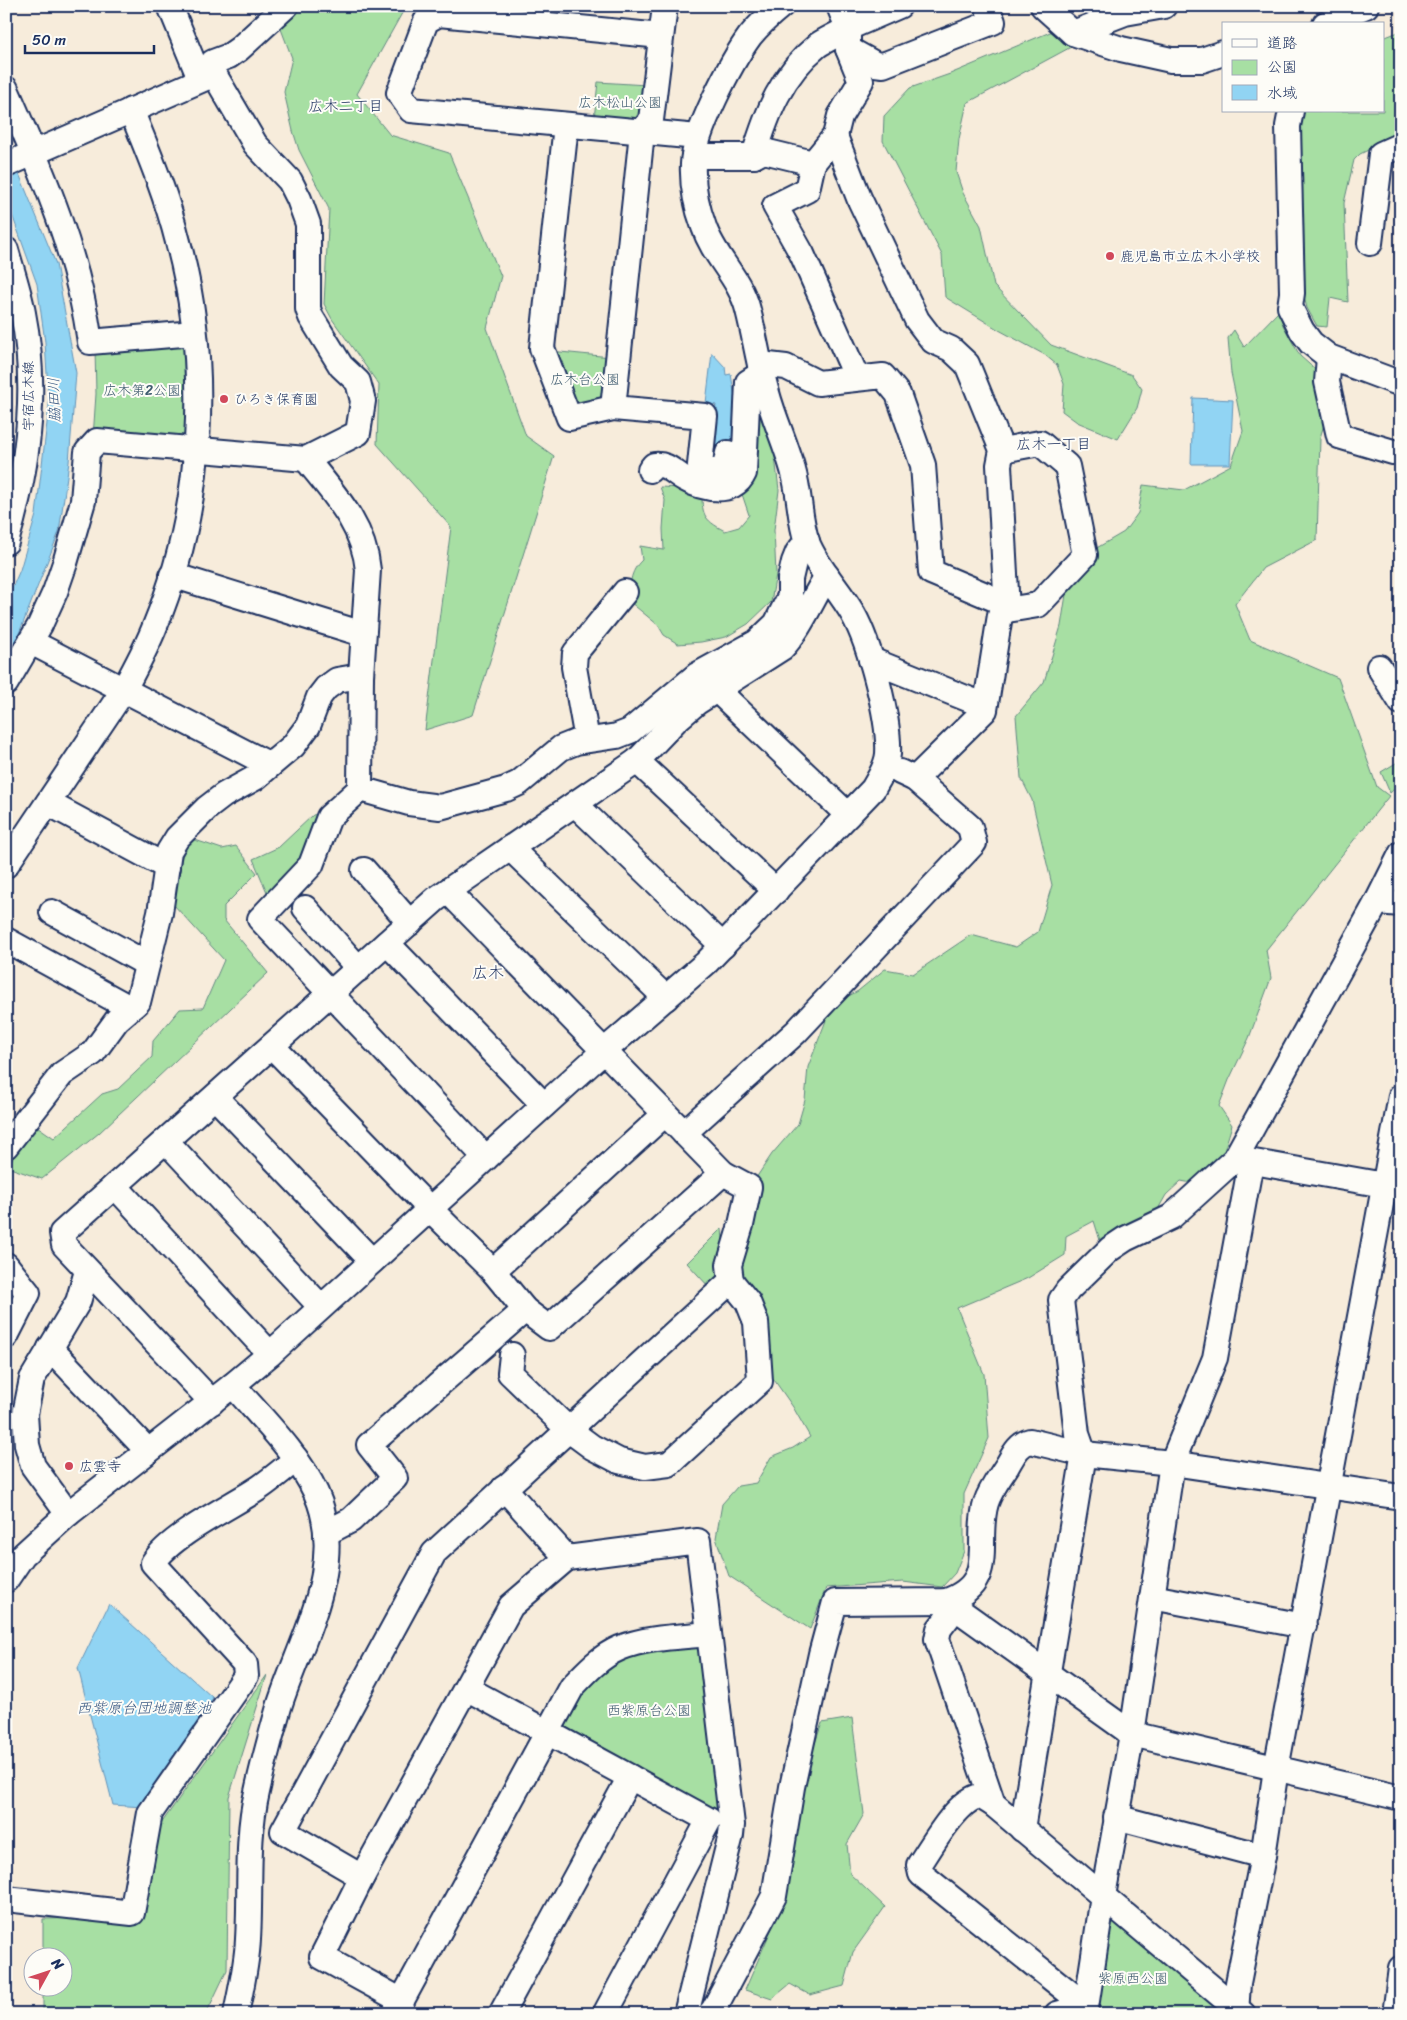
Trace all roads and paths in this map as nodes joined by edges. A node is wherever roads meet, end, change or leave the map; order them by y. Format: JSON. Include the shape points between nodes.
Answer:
{"nodes":[{"id":1,"x":170,"y":6,"type":"edge"},
{"id":2,"x":286,"y":6,"type":"edge"},
{"id":3,"x":664,"y":6,"type":"edge"},
{"id":4,"x":781,"y":6,"type":"edge"},
{"id":5,"x":839,"y":6,"type":"edge"},
{"id":6,"x":899,"y":6,"type":"edge"},
{"id":7,"x":987,"y":6,"type":"edge"},
{"id":8,"x":1043,"y":6,"type":"edge"},
{"id":9,"x":1164,"y":6,"type":"edge"},
{"id":10,"x":1366,"y":6,"type":"edge"},
{"id":11,"x":1123,"y":10,"type":"edge"},
{"id":12,"x":1330,"y":22,"type":"edge"},
{"id":13,"x":1073,"y":33,"type":"junction"},
{"id":14,"x":661,"y":36,"type":"junction"},
{"id":15,"x":848,"y":39,"type":"junction"},
{"id":16,"x":1222,"y":53,"type":"edge"},
{"id":17,"x":208,"y":77,"type":"junction"},
{"id":18,"x":6,"y":89,"type":"edge"},
{"id":19,"x":131,"y":110,"type":"junction"},
{"id":20,"x":1291,"y":112,"type":"edge"},
{"id":21,"x":566,"y":125,"type":"junction"},
{"id":22,"x":642,"y":132,"type":"junction"},
{"id":23,"x":835,"y":136,"type":"junction"},
{"id":24,"x":1401,"y":145,"type":"edge"},
{"id":25,"x":696,"y":146,"type":"junction"},
{"id":26,"x":754,"y":156,"type":"junction"},
{"id":27,"x":22,"y":158,"type":"edge"},
{"id":28,"x":813,"y":163,"type":"junction"},
{"id":29,"x":1370,"y":243,"type":"dead end"},
{"id":30,"x":6,"y":250,"type":"edge"},
{"id":31,"x":194,"y":333,"type":"junction"},
{"id":32,"x":1329,"y":357,"type":"junction"},
{"id":33,"x":761,"y":368,"type":"junction"},
{"id":34,"x":857,"y":378,"type":"junction"},
{"id":35,"x":1401,"y":384,"type":"edge"},
{"id":36,"x":613,"y":408,"type":"junction"},
{"id":37,"x":1002,"y":450,"type":"junction"},
{"id":38,"x":196,"y":451,"type":"junction"},
{"id":39,"x":1393,"y":452,"type":"dead end"},
{"id":40,"x":728,"y":453,"type":"dead end"},
{"id":41,"x":306,"y":459,"type":"junction"},
{"id":42,"x":650,"y":470,"type":"dead end"},
{"id":43,"x":13,"y":491,"type":"edge"},
{"id":44,"x":807,"y":541,"type":"junction"},
{"id":45,"x":6,"y":542,"type":"edge"},
{"id":46,"x":172,"y":575,"type":"junction"},
{"id":47,"x":827,"y":576,"type":"junction"},
{"id":48,"x":625,"y":592,"type":"dead end"},
{"id":49,"x":1007,"y":610,"type":"junction"},
{"id":50,"x":363,"y":634,"type":"junction"},
{"id":51,"x":31,"y":642,"type":"junction"},
{"id":52,"x":871,"y":660,"type":"junction"},
{"id":53,"x":1379,"y":667,"type":"dead end"},
{"id":54,"x":361,"y":676,"type":"junction"},
{"id":55,"x":6,"y":683,"type":"edge"},
{"id":56,"x":124,"y":690,"type":"junction"},
{"id":57,"x":717,"y":690,"type":"junction"},
{"id":58,"x":973,"y":700,"type":"dead end"},
{"id":59,"x":1401,"y":702,"type":"edge"},
{"id":60,"x":587,"y":740,"type":"junction"},
{"id":61,"x":637,"y":761,"type":"junction"},
{"id":62,"x":270,"y":765,"type":"junction"},
{"id":63,"x":886,"y":766,"type":"junction"},
{"id":64,"x":915,"y":779,"type":"junction"},
{"id":65,"x":360,"y":789,"type":"junction"},
{"id":66,"x":48,"y":803,"type":"junction"},
{"id":67,"x":574,"y":804,"type":"junction"},
{"id":68,"x":848,"y":815,"type":"junction"},
{"id":69,"x":510,"y":848,"type":"junction"},
{"id":70,"x":1401,"y":854,"type":"edge"},
{"id":71,"x":6,"y":865,"type":"edge"},
{"id":72,"x":167,"y":867,"type":"junction"},
{"id":73,"x":364,"y":870,"type":"dead end"},
{"id":74,"x":448,"y":891,"type":"junction"},
{"id":75,"x":776,"y":891,"type":"junction"},
{"id":76,"x":1376,"y":902,"type":"junction"},
{"id":77,"x":1401,"y":904,"type":"edge"},
{"id":78,"x":304,"y":908,"type":"dead end"},
{"id":79,"x":52,"y":912,"type":"dead end"},
{"id":80,"x":410,"y":923,"type":"junction"},
{"id":81,"x":6,"y":940,"type":"edge"},
{"id":82,"x":387,"y":943,"type":"junction"},
{"id":83,"x":722,"y":946,"type":"junction"},
{"id":84,"x":147,"y":964,"type":"junction"},
{"id":85,"x":358,"y":969,"type":"junction"},
{"id":86,"x":331,"y":994,"type":"junction"},
{"id":87,"x":666,"y":998,"type":"junction"},
{"id":88,"x":130,"y":1008,"type":"junction"},
{"id":89,"x":272,"y":1046,"type":"junction"},
{"id":90,"x":604,"y":1051,"type":"junction"},
{"id":91,"x":1401,"y":1096,"type":"edge"},
{"id":92,"x":215,"y":1097,"type":"junction"},
{"id":93,"x":544,"y":1105,"type":"junction"},
{"id":94,"x":665,"y":1114,"type":"junction"},
{"id":95,"x":684,"y":1133,"type":"junction"},
{"id":96,"x":166,"y":1141,"type":"junction"},
{"id":97,"x":6,"y":1146,"type":"edge"},
{"id":98,"x":486,"y":1158,"type":"junction"},
{"id":99,"x":1243,"y":1161,"type":"junction"},
{"id":100,"x":723,"y":1173,"type":"junction"},
{"id":101,"x":115,"y":1186,"type":"junction"},
{"id":102,"x":1393,"y":1187,"type":"edge"},
{"id":103,"x":430,"y":1209,"type":"junction"},
{"id":104,"x":372,"y":1261,"type":"junction"},
{"id":105,"x":6,"y":1265,"type":"edge"},
{"id":106,"x":87,"y":1270,"type":"junction"},
{"id":107,"x":493,"y":1271,"type":"junction"},
{"id":108,"x":731,"y":1281,"type":"junction"},
{"id":109,"x":321,"y":1307,"type":"junction"},
{"id":110,"x":525,"y":1310,"type":"junction"},
{"id":111,"x":6,"y":1336,"type":"edge"},
{"id":112,"x":50,"y":1348,"type":"junction"},
{"id":113,"x":270,"y":1354,"type":"junction"},
{"id":114,"x":512,"y":1355,"type":"dead end"},
{"id":115,"x":234,"y":1385,"type":"junction"},
{"id":116,"x":212,"y":1402,"type":"junction"},
{"id":117,"x":569,"y":1430,"type":"junction"},
{"id":118,"x":148,"y":1451,"type":"junction"},
{"id":119,"x":1084,"y":1454,"type":"junction"},
{"id":120,"x":296,"y":1459,"type":"junction"},
{"id":121,"x":1172,"y":1463,"type":"junction"},
{"id":122,"x":1329,"y":1486,"type":"junction"},
{"id":123,"x":504,"y":1488,"type":"junction"},
{"id":124,"x":1401,"y":1497,"type":"edge"},
{"id":125,"x":68,"y":1514,"type":"junction"},
{"id":126,"x":326,"y":1534,"type":"junction"},
{"id":127,"x":568,"y":1558,"type":"junction"},
{"id":128,"x":6,"y":1580,"type":"edge"},
{"id":129,"x":1152,"y":1597,"type":"junction"},
{"id":130,"x":950,"y":1604,"type":"junction"},
{"id":131,"x":1304,"y":1626,"type":"junction"},
{"id":132,"x":709,"y":1634,"type":"junction"},
{"id":133,"x":1047,"y":1674,"type":"junction"},
{"id":134,"x":466,"y":1688,"type":"junction"},
{"id":135,"x":547,"y":1732,"type":"junction"},
{"id":136,"x":1132,"y":1734,"type":"junction"},
{"id":137,"x":1276,"y":1769,"type":"junction"},
{"id":138,"x":630,"y":1777,"type":"junction"},
{"id":139,"x":1401,"y":1798,"type":"edge"},
{"id":140,"x":993,"y":1804,"type":"junction"},
{"id":141,"x":1116,"y":1817,"type":"junction"},
{"id":142,"x":1022,"y":1829,"type":"junction"},
{"id":143,"x":1263,"y":1856,"type":"junction"},
{"id":144,"x":362,"y":1876,"type":"junction"},
{"id":145,"x":1103,"y":1896,"type":"junction"},
{"id":146,"x":6,"y":1899,"type":"edge"},
{"id":147,"x":1401,"y":1968,"type":"edge"},
{"id":148,"x":398,"y":2007,"type":"edge"},
{"id":149,"x":1086,"y":2010,"type":"edge"},
{"id":150,"x":1239,"y":2012,"type":"edge"},
{"id":151,"x":236,"y":2014,"type":"edge"},
{"id":152,"x":501,"y":2014,"type":"edge"},
{"id":153,"x":605,"y":2014,"type":"edge"},
{"id":154,"x":686,"y":2014,"type":"edge"},
{"id":155,"x":710,"y":2014,"type":"edge"},
{"id":156,"x":1057,"y":2014,"type":"edge"},
{"id":157,"x":1394,"y":2014,"type":"edge"}],
"edges":[{"from":1,"to":17,"type":"street","via":[[198,74]]},
{"from":2,"to":17,"type":"street","via":[[239,49],[213,62]]},
{"from":3,"to":14,"type":"street"},
{"from":4,"to":25,"type":"street","via":[[751,35],[738,55]]},
{"from":5,"to":15,"type":"street"},
{"from":6,"to":15,"type":"street"},
{"from":7,"to":15,"type":"street","via":[[993,22],[883,65],[875,64]]},
{"from":8,"to":13,"type":"street"},
{"from":9,"to":11,"type":"street"},
{"from":10,"to":12,"type":"street"},
{"from":11,"to":13,"type":"street"},
{"from":13,"to":16,"type":"street","via":[[1121,49],[1171,60],[1202,60]]},
{"from":14,"to":21,"type":"street","via":[[439,14],[426,21],[399,93],[411,110]]},
{"from":14,"to":22,"type":"street","via":[[651,120]]},
{"from":15,"to":23,"type":"street","via":[[861,82],[840,116]]},
{"from":15,"to":26,"type":"street","via":[[819,45],[792,71],[776,95],[763,124]]},
{"from":17,"to":19,"type":"street"},
{"from":17,"to":41,"type":"street","via":[[217,79],[255,144],[290,181],[299,199],[308,224],[308,309],[341,366],[358,382],[363,401],[358,432]]},
{"from":18,"to":27,"type":"street"},
{"from":19,"to":27,"type":"street"},
{"from":19,"to":31,"type":"street","via":[[179,243]]},
{"from":20,"to":32,"type":"street","via":[[1288,126],[1290,307],[1311,343]]},
{"from":21,"to":22,"type":"street"},
{"from":21,"to":36,"type":"street","via":[[542,348],[569,418]]},
{"from":22,"to":25,"type":"street"},
{"from":22,"to":36,"type":"street"},
{"from":23,"to":28,"type":"street"},
{"from":23,"to":37,"type":"street","via":[[859,198],[917,320],[933,341],[951,349],[967,364]]},
{"from":24,"to":29,"type":"street","via":[[1381,154]]},
{"from":25,"to":26,"type":"street"},
{"from":25,"to":33,"type":"street","via":[[694,185],[703,226],[744,298]]},
{"from":26,"to":28,"type":"street","via":[[764,151]]},
{"from":27,"to":31,"type":"street","via":[[72,255],[90,342]]},
{"from":28,"to":34,"type":"street","via":[[807,190],[775,206],[802,254]]},
{"from":30,"to":43,"type":"street","name":"宇宿広木線","via":[[23,314],[28,357],[29,427]]},
{"from":31,"to":38,"type":"street","via":[[198,375]]},
{"from":32,"to":35,"type":"street"},
{"from":32,"to":39,"type":"street","via":[[1327,382],[1339,436]]},
{"from":33,"to":34,"type":"street","via":[[786,367],[818,383]]},
{"from":33,"to":42,"type":"street","via":[[748,382],[744,474],[741,480],[727,489],[698,485],[664,465]]},
{"from":33,"to":44,"type":"street","via":[[793,471]]},
{"from":34,"to":49,"type":"street","via":[[883,376],[898,394],[923,465],[931,572],[995,599]]},
{"from":36,"to":40,"type":"street","via":[[705,416],[700,465],[706,471],[717,471],[725,467]]},
{"from":37,"to":49,"type":"street","via":[[999,465]]},
{"from":37,"to":49,"type":"street","via":[[1040,443],[1067,466],[1085,555],[1038,604]]},
{"from":38,"to":41,"type":"street"},
{"from":38,"to":46,"type":"street"},
{"from":38,"to":51,"type":"street","via":[[97,441],[87,452],[82,501],[67,556],[55,592]]},
{"from":41,"to":50,"type":"street","via":[[348,513],[366,554],[368,570]]},
{"from":43,"to":45,"type":"street","name":"宇宿広木線"},
{"from":44,"to":47,"type":"street"},
{"from":44,"to":60,"type":"street","via":[[794,562],[790,596],[776,624],[757,642],[697,675],[630,731]]},
{"from":46,"to":50,"type":"street"},
{"from":46,"to":56,"type":"street","via":[[156,626]]},
{"from":47,"to":52,"type":"street","via":[[853,613]]},
{"from":47,"to":57,"type":"street","via":[[791,639]]},
{"from":48,"to":60,"type":"street","via":[[574,653]]},
{"from":49,"to":64,"type":"street","via":[[1000,615],[984,710]]},
{"from":50,"to":54,"type":"street"},
{"from":51,"to":55,"type":"street"},
{"from":51,"to":56,"type":"street"},
{"from":52,"to":58,"type":"street"},
{"from":52,"to":63,"type":"street","via":[[887,738]]},
{"from":53,"to":59,"type":"street"},
{"from":54,"to":62,"type":"street","via":[[337,680],[326,688],[300,739]]},
{"from":54,"to":65,"type":"street"},
{"from":56,"to":62,"type":"street"},
{"from":56,"to":66,"type":"street"},
{"from":57,"to":61,"type":"street","via":[[676,720]]},
{"from":57,"to":68,"type":"street"},
{"from":60,"to":65,"type":"street","via":[[561,748],[519,783],[506,789],[440,807]]},
{"from":61,"to":67,"type":"street"},
{"from":61,"to":75,"type":"street"},
{"from":62,"to":72,"type":"street","via":[[255,778],[224,795],[190,824],[169,851]]},
{"from":63,"to":64,"type":"street"},
{"from":63,"to":68,"type":"street","via":[[873,789]]},
{"from":64,"to":95,"type":"street","via":[[970,827],[974,843],[796,1032]]},
{"from":65,"to":86,"type":"street","via":[[329,817],[310,865],[260,919]]},
{"from":66,"to":71,"type":"street"},
{"from":66,"to":72,"type":"street"},
{"from":67,"to":69,"type":"street"},
{"from":67,"to":83,"type":"street"},
{"from":68,"to":75,"type":"street"},
{"from":69,"to":74,"type":"street"},
{"from":69,"to":87,"type":"street"},
{"from":70,"to":76,"type":"street"},
{"from":72,"to":84,"type":"street","via":[[160,914]]},
{"from":73,"to":80,"type":"street"},
{"from":74,"to":80,"type":"street"},
{"from":74,"to":90,"type":"street"},
{"from":75,"to":83,"type":"street"},
{"from":76,"to":77,"type":"street"},
{"from":76,"to":99,"type":"street"},
{"from":78,"to":85,"type":"street"},
{"from":79,"to":84,"type":"street"},
{"from":80,"to":82,"type":"street"},
{"from":81,"to":88,"type":"street"},
{"from":82,"to":85,"type":"street"},
{"from":82,"to":93,"type":"street"},
{"from":83,"to":87,"type":"street"},
{"from":84,"to":88,"type":"street","via":[[138,1002]]},
{"from":85,"to":86,"type":"street"},
{"from":86,"to":89,"type":"street"},
{"from":86,"to":98,"type":"street"},
{"from":87,"to":90,"type":"street"},
{"from":88,"to":97,"type":"street","via":[[93,1053],[62,1074]]},
{"from":89,"to":92,"type":"street"},
{"from":89,"to":103,"type":"street"},
{"from":90,"to":93,"type":"street"},
{"from":90,"to":94,"type":"street"},
{"from":91,"to":102,"type":"street"},
{"from":92,"to":96,"type":"street"},
{"from":92,"to":104,"type":"street"},
{"from":93,"to":98,"type":"street"},
{"from":94,"to":95,"type":"street"},
{"from":94,"to":107,"type":"street"},
{"from":95,"to":100,"type":"street"},
{"from":96,"to":101,"type":"street"},
{"from":96,"to":109,"type":"street"},
{"from":98,"to":103,"type":"street"},
{"from":99,"to":102,"type":"street"},
{"from":99,"to":119,"type":"street","via":[[1171,1218],[1110,1249],[1061,1300],[1077,1434]]},
{"from":99,"to":121,"type":"street","via":[[1215,1358]]},
{"from":100,"to":108,"type":"street","via":[[748,1187],[742,1224],[729,1265]]},
{"from":100,"to":110,"type":"street","via":[[549,1328]]},
{"from":101,"to":106,"type":"street","via":[[62,1233],[64,1245]]},
{"from":101,"to":113,"type":"street"},
{"from":102,"to":122,"type":"street"},
{"from":103,"to":104,"type":"street"},
{"from":103,"to":107,"type":"street"},
{"from":104,"to":109,"type":"street"},
{"from":105,"to":111,"type":"street","via":[[28,1293]]},
{"from":106,"to":112,"type":"street","via":[[78,1302]]},
{"from":106,"to":116,"type":"street"},
{"from":107,"to":110,"type":"street"},
{"from":108,"to":117,"type":"street"},
{"from":108,"to":117,"type":"street","via":[[748,1302],[756,1322],[760,1381],[746,1394],[669,1464],[645,1467],[619,1461],[592,1448]]},
{"from":109,"to":113,"type":"street"},
{"from":110,"to":126,"type":"street","via":[[369,1444],[395,1478],[351,1520]]},
{"from":112,"to":118,"type":"street"},
{"from":112,"to":125,"type":"street","via":[[28,1391],[25,1414],[27,1445],[33,1466]]},
{"from":113,"to":115,"type":"street"},
{"from":114,"to":117,"type":"street","via":[[510,1372]]},
{"from":115,"to":116,"type":"street"},
{"from":115,"to":120,"type":"street"},
{"from":116,"to":118,"type":"street"},
{"from":117,"to":123,"type":"street"},
{"from":118,"to":125,"type":"street"},
{"from":119,"to":121,"type":"street"},
{"from":119,"to":130,"type":"street","via":[[1030,1441],[1023,1443],[986,1501],[978,1575],[972,1585]]},
{"from":119,"to":133,"type":"street"},
{"from":120,"to":126,"type":"street","via":[[317,1495]]},
{"from":120,"to":146,"type":"street","via":[[260,1487],[187,1533],[157,1556],[153,1563],[245,1664],[246,1676],[150,1813],[132,1913]]},
{"from":121,"to":122,"type":"street"},
{"from":121,"to":129,"type":"street"},
{"from":122,"to":124,"type":"street"},
{"from":122,"to":131,"type":"street"},
{"from":123,"to":127,"type":"street"},
{"from":123,"to":144,"type":"street","via":[[434,1553],[283,1831]]},
{"from":125,"to":128,"type":"street","via":[[23,1555]]},
{"from":126,"to":151,"type":"street","via":[[325,1572],[279,1707],[257,1792],[252,1819],[248,1941]]},
{"from":127,"to":132,"type":"street","via":[[698,1542]]},
{"from":127,"to":134,"type":"street","via":[[511,1606]]},
{"from":129,"to":131,"type":"street"},
{"from":129,"to":136,"type":"street"},
{"from":130,"to":133,"type":"street"},
{"from":130,"to":140,"type":"street","via":[[937,1639]]},
{"from":130,"to":155,"type":"street","via":[[835,1602],[792,1787],[774,1896]]},
{"from":131,"to":137,"type":"street"},
{"from":132,"to":135,"type":"street","via":[[642,1642],[620,1648],[603,1658],[572,1687]]},
{"from":132,"to":154,"type":"street","via":[[732,1825]]},
{"from":133,"to":136,"type":"street"},
{"from":133,"to":142,"type":"street"},
{"from":134,"to":135,"type":"street"},
{"from":134,"to":144,"type":"street"},
{"from":135,"to":138,"type":"street"},
{"from":135,"to":148,"type":"street"},
{"from":136,"to":137,"type":"street"},
{"from":136,"to":141,"type":"street"},
{"from":137,"to":139,"type":"street"},
{"from":137,"to":143,"type":"street"},
{"from":138,"to":152,"type":"street"},
{"from":138,"to":153,"type":"street","via":[[709,1820]]},
{"from":140,"to":142,"type":"street"},
{"from":140,"to":149,"type":"street","via":[[980,1796],[971,1798],[945,1826],[919,1866],[922,1874]]},
{"from":141,"to":143,"type":"street"},
{"from":141,"to":145,"type":"street"},
{"from":142,"to":145,"type":"street"},
{"from":143,"to":150,"type":"street","via":[[1238,1983]]},
{"from":144,"to":148,"type":"street","via":[[322,1957]]},
{"from":145,"to":149,"type":"street"},
{"from":145,"to":150,"type":"street"},
{"from":147,"to":157,"type":"street"},
{"from":149,"to":156,"type":"street"}]}
